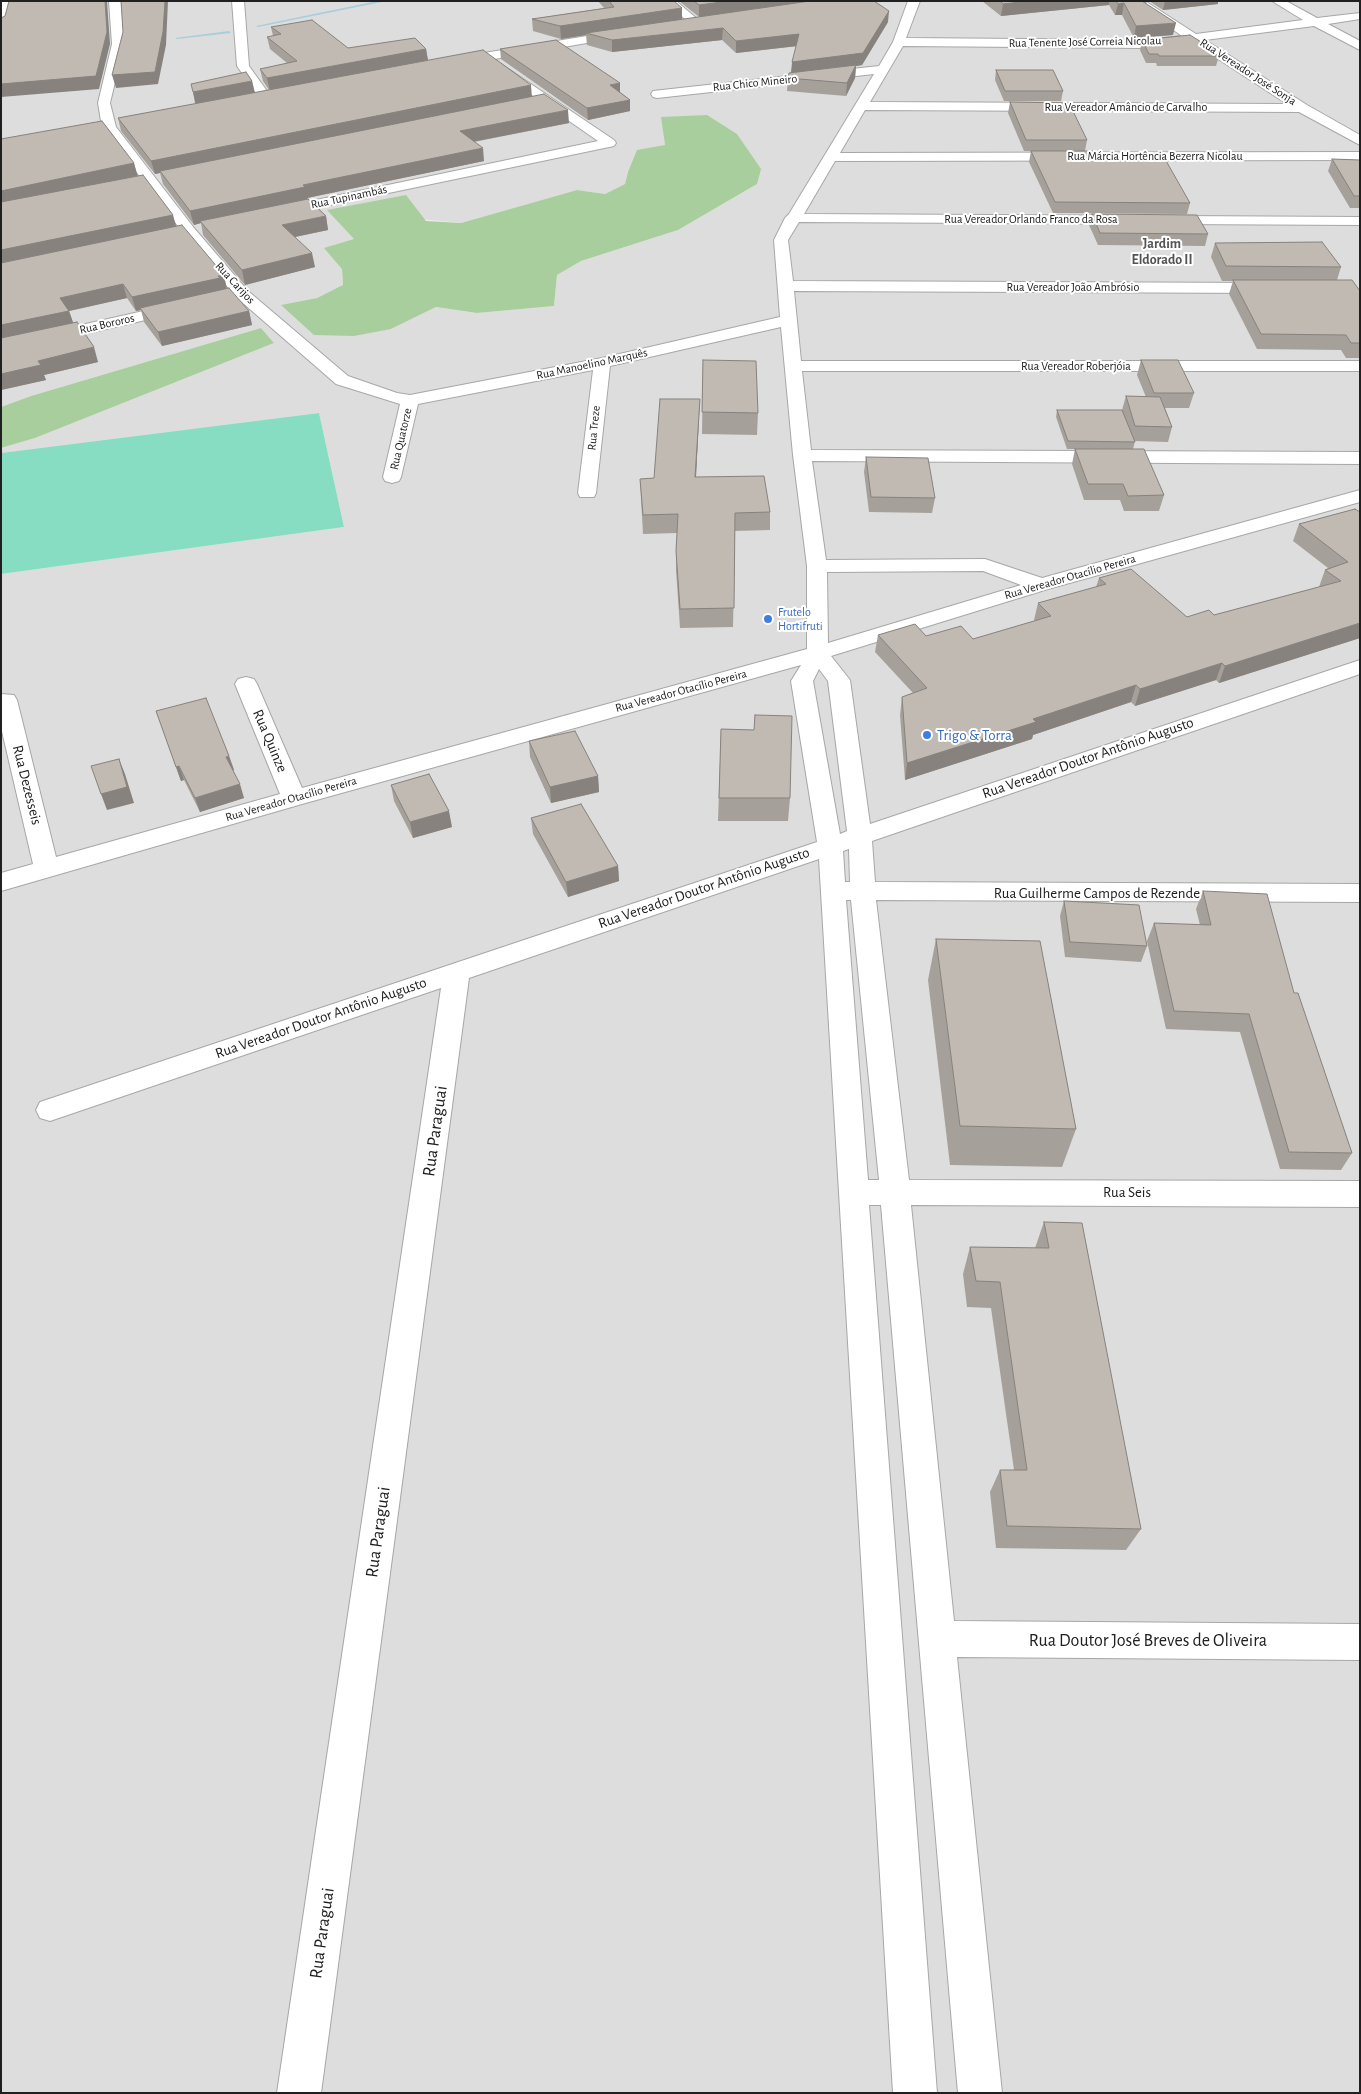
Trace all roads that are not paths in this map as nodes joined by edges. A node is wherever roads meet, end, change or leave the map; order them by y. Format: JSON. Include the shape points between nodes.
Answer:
{"nodes":[{"id":1,"x":8,"y":1,"type":"edge"},
{"id":2,"x":115,"y":1,"type":"edge"},
{"id":3,"x":238,"y":1,"type":"edge"},
{"id":4,"x":669,"y":1,"type":"edge"},
{"id":5,"x":914,"y":1,"type":"edge"},
{"id":6,"x":1137,"y":1,"type":"edge"},
{"id":7,"x":1277,"y":1,"type":"edge"},
{"id":8,"x":1360,"y":16,"type":"edge"},
{"id":9,"x":1315,"y":22,"type":"junction"},
{"id":10,"x":677,"y":26,"type":"edge"},
{"id":11,"x":1,"y":27,"type":"edge"},
{"id":12,"x":639,"y":32,"type":"edge"},
{"id":13,"x":1195,"y":38,"type":"junction"},
{"id":14,"x":899,"y":42,"type":"junction"},
{"id":15,"x":1360,"y":46,"type":"edge"},
{"id":16,"x":486,"y":56,"type":"junction"},
{"id":17,"x":439,"y":65,"type":"edge"},
{"id":18,"x":884,"y":69,"type":"junction"},
{"id":19,"x":657,"y":94,"type":"dead end"},
{"id":20,"x":265,"y":98,"type":"edge"},
{"id":21,"x":547,"y":102,"type":"junction"},
{"id":22,"x":527,"y":105,"type":"edge"},
{"id":23,"x":861,"y":106,"type":"junction"},
{"id":24,"x":1302,"y":108,"type":"junction"},
{"id":25,"x":1360,"y":141,"type":"edge"},
{"id":26,"x":1360,"y":156,"type":"edge"},
{"id":27,"x":830,"y":157,"type":"junction"},
{"id":28,"x":169,"y":177,"type":"edge"},
{"id":29,"x":149,"y":181,"type":"junction"},
{"id":30,"x":131,"y":184,"type":"edge"},
{"id":31,"x":266,"y":215,"type":"edge"},
{"id":32,"x":792,"y":218,"type":"junction"},
{"id":33,"x":1360,"y":221,"type":"edge"},
{"id":34,"x":208,"y":227,"type":"edge"},
{"id":35,"x":189,"y":231,"type":"junction"},
{"id":36,"x":170,"y":235,"type":"edge"},
{"id":37,"x":786,"y":286,"type":"junction"},
{"id":38,"x":1281,"y":288,"type":"edge"},
{"id":39,"x":242,"y":294,"type":"junction"},
{"id":40,"x":222,"y":298,"type":"edge"},
{"id":41,"x":194,"y":305,"type":"edge"},
{"id":42,"x":789,"y":320,"type":"junction"},
{"id":43,"x":1,"y":348,"type":"edge"},
{"id":44,"x":602,"y":363,"type":"junction"},
{"id":45,"x":793,"y":366,"type":"junction"},
{"id":46,"x":1360,"y":366,"type":"edge"},
{"id":47,"x":402,"y":399,"type":"junction"},
{"id":48,"x":802,"y":455,"type":"junction"},
{"id":49,"x":1360,"y":458,"type":"edge"},
{"id":50,"x":392,"y":478,"type":"dead end"},
{"id":51,"x":587,"y":493,"type":"dead end"},
{"id":52,"x":1360,"y":496,"type":"edge"},
{"id":53,"x":817,"y":566,"type":"junction"},
{"id":54,"x":1040,"y":585,"type":"junction"},
{"id":55,"x":818,"y":653,"type":"junction"},
{"id":56,"x":1360,"y":667,"type":"edge"},
{"id":57,"x":246,"y":684,"type":"dead end"},
{"id":58,"x":6,"y":700,"type":"dead end"},
{"id":59,"x":294,"y":798,"type":"junction"},
{"id":60,"x":845,"y":840,"type":"junction"},
{"id":61,"x":47,"y":869,"type":"junction"},
{"id":62,"x":1,"y":882,"type":"edge"},
{"id":63,"x":848,"y":892,"type":"junction"},
{"id":64,"x":1360,"y":893,"type":"edge"},
{"id":65,"x":457,"y":972,"type":"junction"},
{"id":66,"x":50,"y":1110,"type":"dead end"},
{"id":67,"x":894,"y":1190,"type":"junction"},
{"id":68,"x":854,"y":1192,"type":"junction"},
{"id":69,"x":1360,"y":1194,"type":"edge"},
{"id":70,"x":937,"y":1639,"type":"junction"},
{"id":71,"x":1360,"y":1642,"type":"edge"},
{"id":72,"x":299,"y":2093,"type":"edge"},
{"id":73,"x":915,"y":2093,"type":"edge"},
{"id":74,"x":980,"y":2093,"type":"edge"}],
"edges":[{"from":1,"to":11,"type":"street"},
{"from":2,"to":29,"type":"street","name":"Rua Carijos","via":[[118,44],[104,103],[109,127]]},
{"from":3,"to":20,"type":"street","via":[[243,66]]},
{"from":4,"to":10,"type":"street","via":[[701,22]]},
{"from":5,"to":14,"type":"street"},
{"from":6,"to":13,"type":"street","name":"Rua Vereador José Sonja"},
{"from":7,"to":9,"type":"street"},
{"from":8,"to":9,"type":"street","name":"Rua Tenente José Correia Nicolau"},
{"from":9,"to":13,"type":"street","name":"Rua Tenente José Correia Nicolau"},
{"from":9,"to":15,"type":"street"},
{"from":12,"to":16,"type":"street"},
{"from":13,"to":14,"type":"street","name":"Rua Tenente José Correia Nicolau","via":[[1146,44]]},
{"from":13,"to":24,"type":"street","name":"Rua Vereador José Sonja"},
{"from":14,"to":18,"type":"street"},
{"from":16,"to":17,"type":"street"},
{"from":16,"to":21,"type":"street"},
{"from":18,"to":19,"type":"street","name":"Rua Chico Mineiro"},
{"from":18,"to":23,"type":"street"},
{"from":21,"to":22,"type":"street"},
{"from":21,"to":31,"type":"street","name":"Rua Tupinambás","via":[[609,143]]},
{"from":23,"to":24,"type":"street","name":"Rua Vereador Amâncio de Carvalho"},
{"from":23,"to":27,"type":"street"},
{"from":24,"to":25,"type":"street","name":"Rua Vereador José Sonja"},
{"from":26,"to":27,"type":"street","name":"Rua Márcia Hortência Bezerra Nicolau"},
{"from":27,"to":32,"type":"street"},
{"from":28,"to":29,"type":"street"},
{"from":29,"to":30,"type":"street"},
{"from":29,"to":35,"type":"street","name":"Rua Carijos"},
{"from":32,"to":33,"type":"street","name":"Rua Vereador Orlando Franco da Rosa"},
{"from":32,"to":37,"type":"street","via":[[781,240]]},
{"from":34,"to":35,"type":"street"},
{"from":35,"to":36,"type":"street"},
{"from":35,"to":39,"type":"street","name":"Rua Carijos"},
{"from":37,"to":38,"type":"street","name":"Rua Vereador João Ambrósio"},
{"from":37,"to":42,"type":"street"},
{"from":39,"to":40,"type":"street"},
{"from":39,"to":47,"type":"street","name":"Rua Carijos","via":[[342,380]]},
{"from":41,"to":43,"type":"street","name":"Rua Bororos"},
{"from":42,"to":44,"type":"street","name":"Rua Manoelino Marquês"},
{"from":42,"to":45,"type":"street"},
{"from":44,"to":47,"type":"street","name":"Rua Manoelino Marquês"},
{"from":44,"to":51,"type":"street","name":"Rua Treze"},
{"from":45,"to":46,"type":"street","name":"Rua Vereador Roberjóia"},
{"from":45,"to":48,"type":"street"},
{"from":47,"to":50,"type":"street","name":"Rua Quatorze"},
{"from":48,"to":49,"type":"street"},
{"from":48,"to":53,"type":"street"},
{"from":52,"to":54,"type":"street","name":"Rua Vereador Otacílio Pereira"},
{"from":53,"to":54,"type":"street","via":[[985,565]]},
{"from":53,"to":55,"type":"street"},
{"from":54,"to":55,"type":"street","name":"Rua Vereador Otacílio Pereira"},
{"from":55,"to":59,"type":"street","name":"Rua Vereador Otacílio Pereira"},
{"from":55,"to":60,"type":"street","via":[[802,681]]},
{"from":56,"to":60,"type":"street","name":"Rua Vereador Doutor Antônio Augusto"},
{"from":57,"to":59,"type":"street","name":"Rua Quinze"},
{"from":58,"to":61,"type":"street","name":"Rua Dezesseis"},
{"from":59,"to":61,"type":"street","name":"Rua Vereador Otacílio Pereira"},
{"from":60,"to":63,"type":"street"},
{"from":60,"to":65,"type":"street","name":"Rua Vereador Doutor Antônio Augusto"},
{"from":61,"to":62,"type":"street","name":"Rua Vereador Otacílio Pereira"},
{"from":63,"to":64,"type":"street","name":"Rua Guilherme Campos de Rezende"},
{"from":63,"to":67,"type":"street"},
{"from":63,"to":68,"type":"street"},
{"from":65,"to":66,"type":"street","name":"Rua Vereador Doutor Antônio Augusto"},
{"from":65,"to":72,"type":"street","name":"Rua Paraguai"},
{"from":67,"to":68,"type":"street","name":"Rua Seis"},
{"from":67,"to":69,"type":"street","name":"Rua Seis"},
{"from":67,"to":70,"type":"street"},
{"from":68,"to":73,"type":"street"},
{"from":70,"to":71,"type":"street","name":"Rua Doutor José Breves de Oliveira"},
{"from":70,"to":74,"type":"street"}]}
